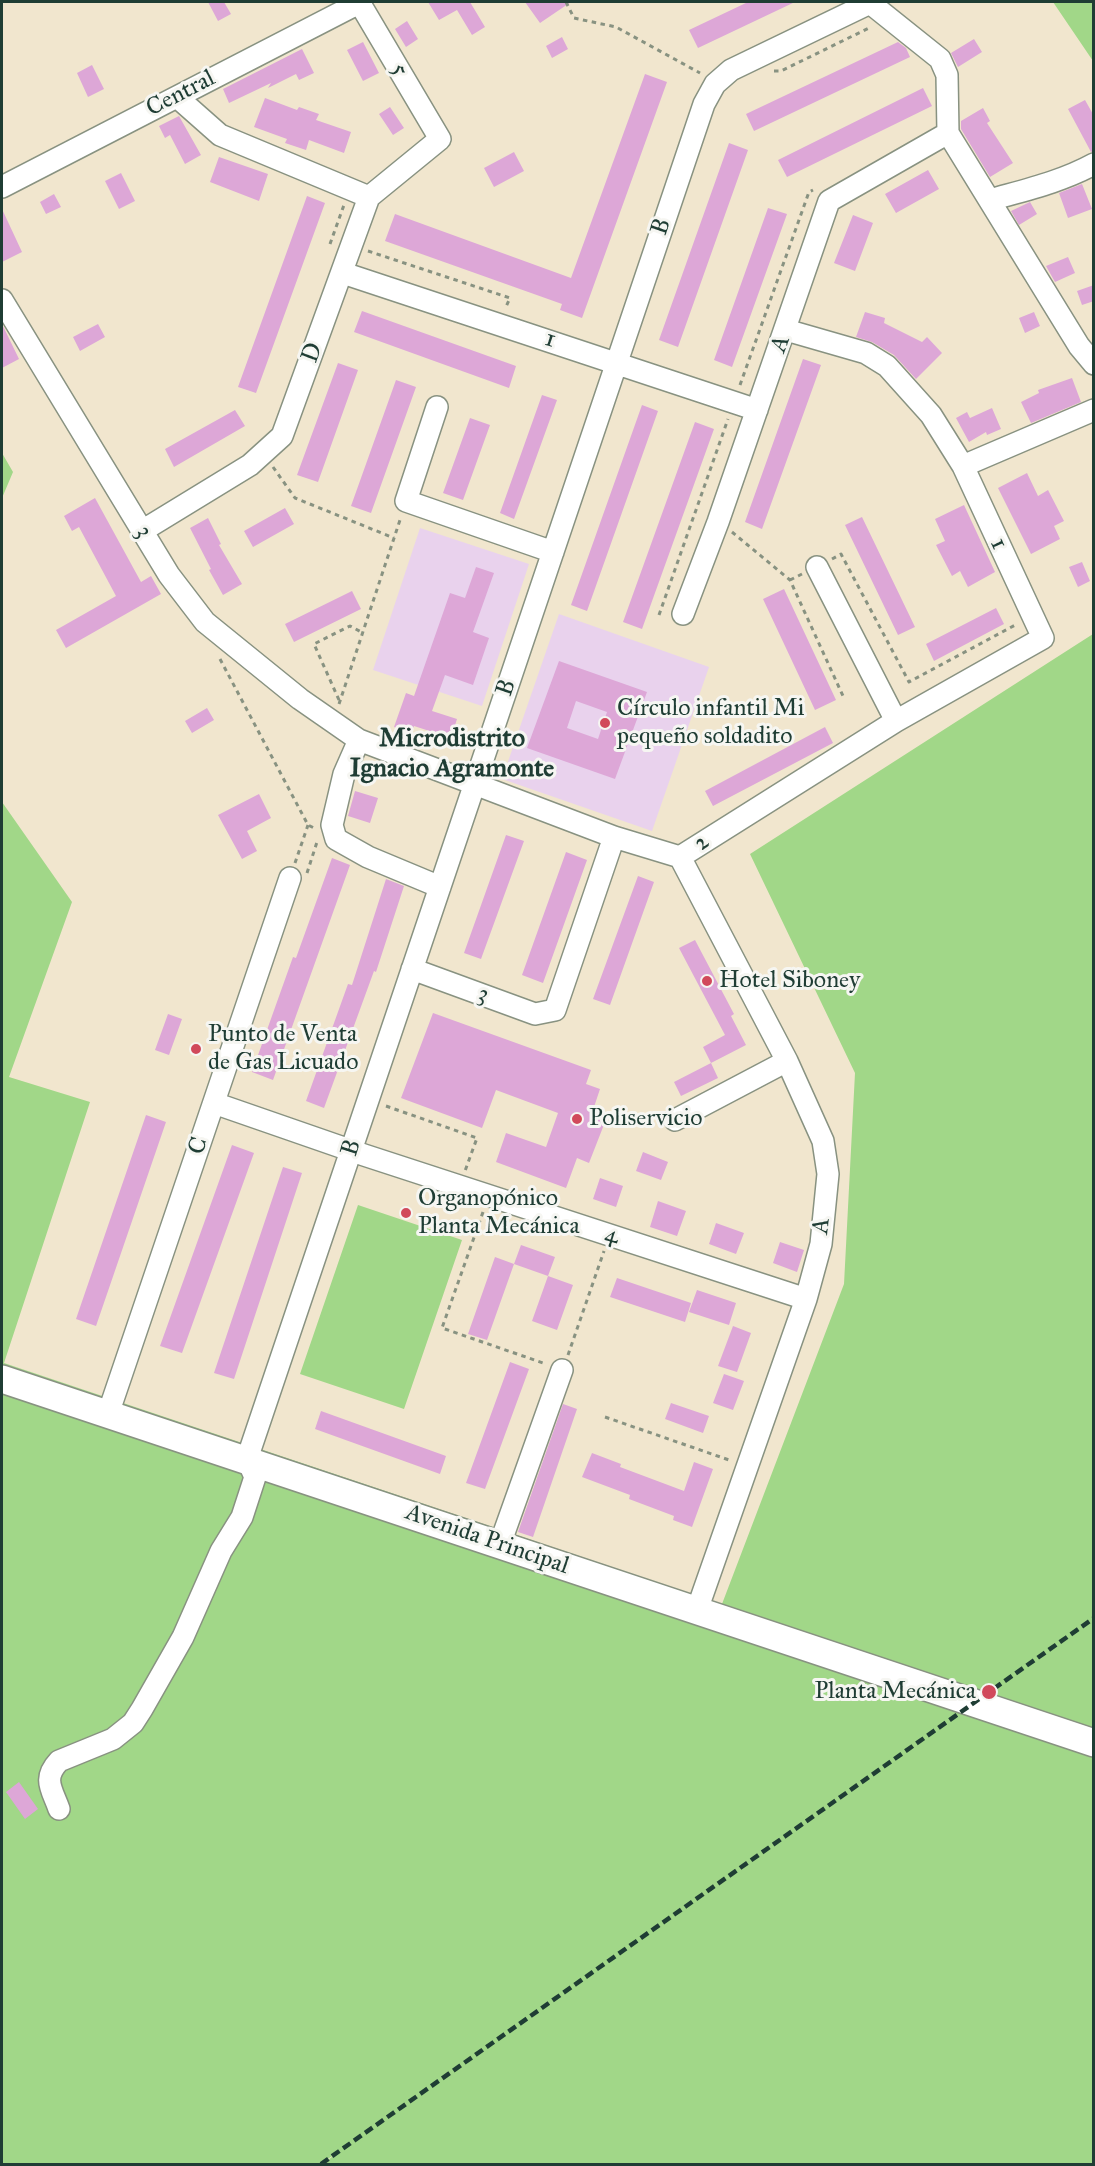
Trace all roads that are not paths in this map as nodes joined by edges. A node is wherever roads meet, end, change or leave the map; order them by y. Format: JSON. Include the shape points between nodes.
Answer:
{"nodes":[{"id":1,"x":360,"y":2,"type":"edge"},
{"id":2,"x":870,"y":3,"type":"edge"},
{"id":3,"x":177,"y":97,"type":"junction"},
{"id":4,"x":948,"y":134,"type":"junction"},
{"id":5,"x":1094,"y":164,"type":"edge"},
{"id":6,"x":2,"y":188,"type":"edge"},
{"id":7,"x":369,"y":197,"type":"junction"},
{"id":8,"x":990,"y":200,"type":"junction"},
{"id":9,"x":343,"y":273,"type":"junction"},
{"id":10,"x":2,"y":300,"type":"edge"},
{"id":11,"x":786,"y":330,"type":"junction"},
{"id":12,"x":617,"y":362,"type":"junction"},
{"id":13,"x":1094,"y":364,"type":"edge"},
{"id":14,"x":437,"y":407,"type":"dead end"},
{"id":15,"x":757,"y":410,"type":"junction"},
{"id":16,"x":1094,"y":411,"type":"edge"},
{"id":17,"x":963,"y":466,"type":"junction"},
{"id":18,"x":142,"y":531,"type":"junction"},
{"id":19,"x":553,"y":552,"type":"junction"},
{"id":20,"x":817,"y":567,"type":"road end"},
{"id":21,"x":683,"y":614,"type":"dead end"},
{"id":22,"x":1043,"y":638,"type":"joint"},
{"id":23,"x":896,"y":721,"type":"junction"},
{"id":24,"x":333,"y":723,"type":"joint"},
{"id":25,"x":359,"y":740,"type":"junction"},
{"id":26,"x":475,"y":785,"type":"junction"},
{"id":27,"x":614,"y":837,"type":"junction"},
{"id":28,"x":680,"y":857,"type":"junction"},
{"id":29,"x":290,"y":878,"type":"road end"},
{"id":30,"x":440,"y":887,"type":"junction"},
{"id":31,"x":412,"y":969,"type":"junction"},
{"id":32,"x":787,"y":1061,"type":"junction"},
{"id":33,"x":214,"y":1103,"type":"junction"},
{"id":34,"x":675,"y":1120,"type":"dead end"},
{"id":35,"x":351,"y":1150,"type":"junction"},
{"id":36,"x":806,"y":1299,"type":"junction"},
{"id":37,"x":562,"y":1370,"type":"road end"},
{"id":38,"x":2,"y":1379,"type":"edge"},
{"id":39,"x":108,"y":1414,"type":"junction"},
{"id":40,"x":247,"y":1459,"type":"junction"},
{"id":41,"x":500,"y":1544,"type":"junction"},
{"id":42,"x":697,"y":1610,"type":"junction"},
{"id":43,"x":1094,"y":1743,"type":"edge"},
{"id":44,"x":59,"y":1809,"type":"dead end"}],
"edges":[{"from":1,"to":3,"type":"street","name":"Central"},
{"from":1,"to":7,"type":"street","name":"5","via":[[440,139]]},
{"from":2,"to":4,"type":"street","via":[[940,59],[947,75]]},
{"from":2,"to":12,"type":"street","name":"B","via":[[731,70],[715,84],[704,104]]},
{"from":3,"to":6,"type":"street","name":"Central"},
{"from":3,"to":7,"type":"street","via":[[220,135]]},
{"from":4,"to":8,"type":"street"},
{"from":4,"to":11,"type":"street","name":"A","via":[[829,201]]},
{"from":5,"to":8,"type":"street","via":[[1043,186]]},
{"from":7,"to":9,"type":"street","name":"D"},
{"from":8,"to":13,"type":"street","via":[[1079,346]]},
{"from":9,"to":12,"type":"street","name":"1"},
{"from":9,"to":18,"type":"street","name":"D","via":[[282,436],[250,465]]},
{"from":10,"to":18,"type":"street","name":"3"},
{"from":11,"to":15,"type":"street","name":"A"},
{"from":11,"to":17,"type":"street","name":"1","via":[[866,352],[887,366],[931,415]]},
{"from":12,"to":15,"type":"street","name":"1"},
{"from":12,"to":19,"type":"street","name":"B"},
{"from":14,"to":19,"type":"street","via":[[406,501]]},
{"from":15,"to":21,"type":"street","name":"A"},
{"from":16,"to":17,"type":"street"},
{"from":17,"to":22,"type":"street","name":"1"},
{"from":18,"to":24,"type":"street","name":"3","via":[[205,622]]},
{"from":19,"to":26,"type":"street","name":"B"},
{"from":20,"to":23,"type":"street"},
{"from":22,"to":23,"type":"street","name":"2"},
{"from":23,"to":28,"type":"street","name":"2"},
{"from":24,"to":25,"type":"street","name":"2"},
{"from":25,"to":26,"type":"street","name":"2"},
{"from":25,"to":30,"type":"street","via":[[344,774],[332,825],[336,840]]},
{"from":26,"to":27,"type":"street","name":"2"},
{"from":26,"to":30,"type":"street","name":"B"},
{"from":27,"to":28,"type":"street","name":"2"},
{"from":27,"to":31,"type":"street","name":"3","via":[[555,1010],[535,1014]]},
{"from":28,"to":32,"type":"street","name":"A"},
{"from":29,"to":33,"type":"street","name":"C"},
{"from":30,"to":31,"type":"street","name":"B"},
{"from":31,"to":35,"type":"street","name":"B"},
{"from":32,"to":34,"type":"street"},
{"from":32,"to":36,"type":"street","name":"A","via":[[823,1141],[828,1174],[821,1244]]},
{"from":33,"to":35,"type":"street","name":"4"},
{"from":33,"to":39,"type":"street","name":"C"},
{"from":35,"to":36,"type":"street","name":"4"},
{"from":35,"to":40,"type":"street","name":"B"},
{"from":36,"to":42,"type":"street","name":"A"},
{"from":37,"to":41,"type":"street"},
{"from":38,"to":39,"type":"main road","name":"Avenida Principal"},
{"from":39,"to":40,"type":"main road","name":"Avenida Principal"},
{"from":40,"to":41,"type":"main road","name":"Avenida Principal"},
{"from":40,"to":44,"type":"street","via":[[255,1477],[242,1517],[221,1551],[183,1637],[133,1723],[113,1739],[53,1767],[49,1780]]},
{"from":41,"to":42,"type":"main road","name":"Avenida Principal"},
{"from":42,"to":43,"type":"main road","name":"Avenida Principal"}]}
